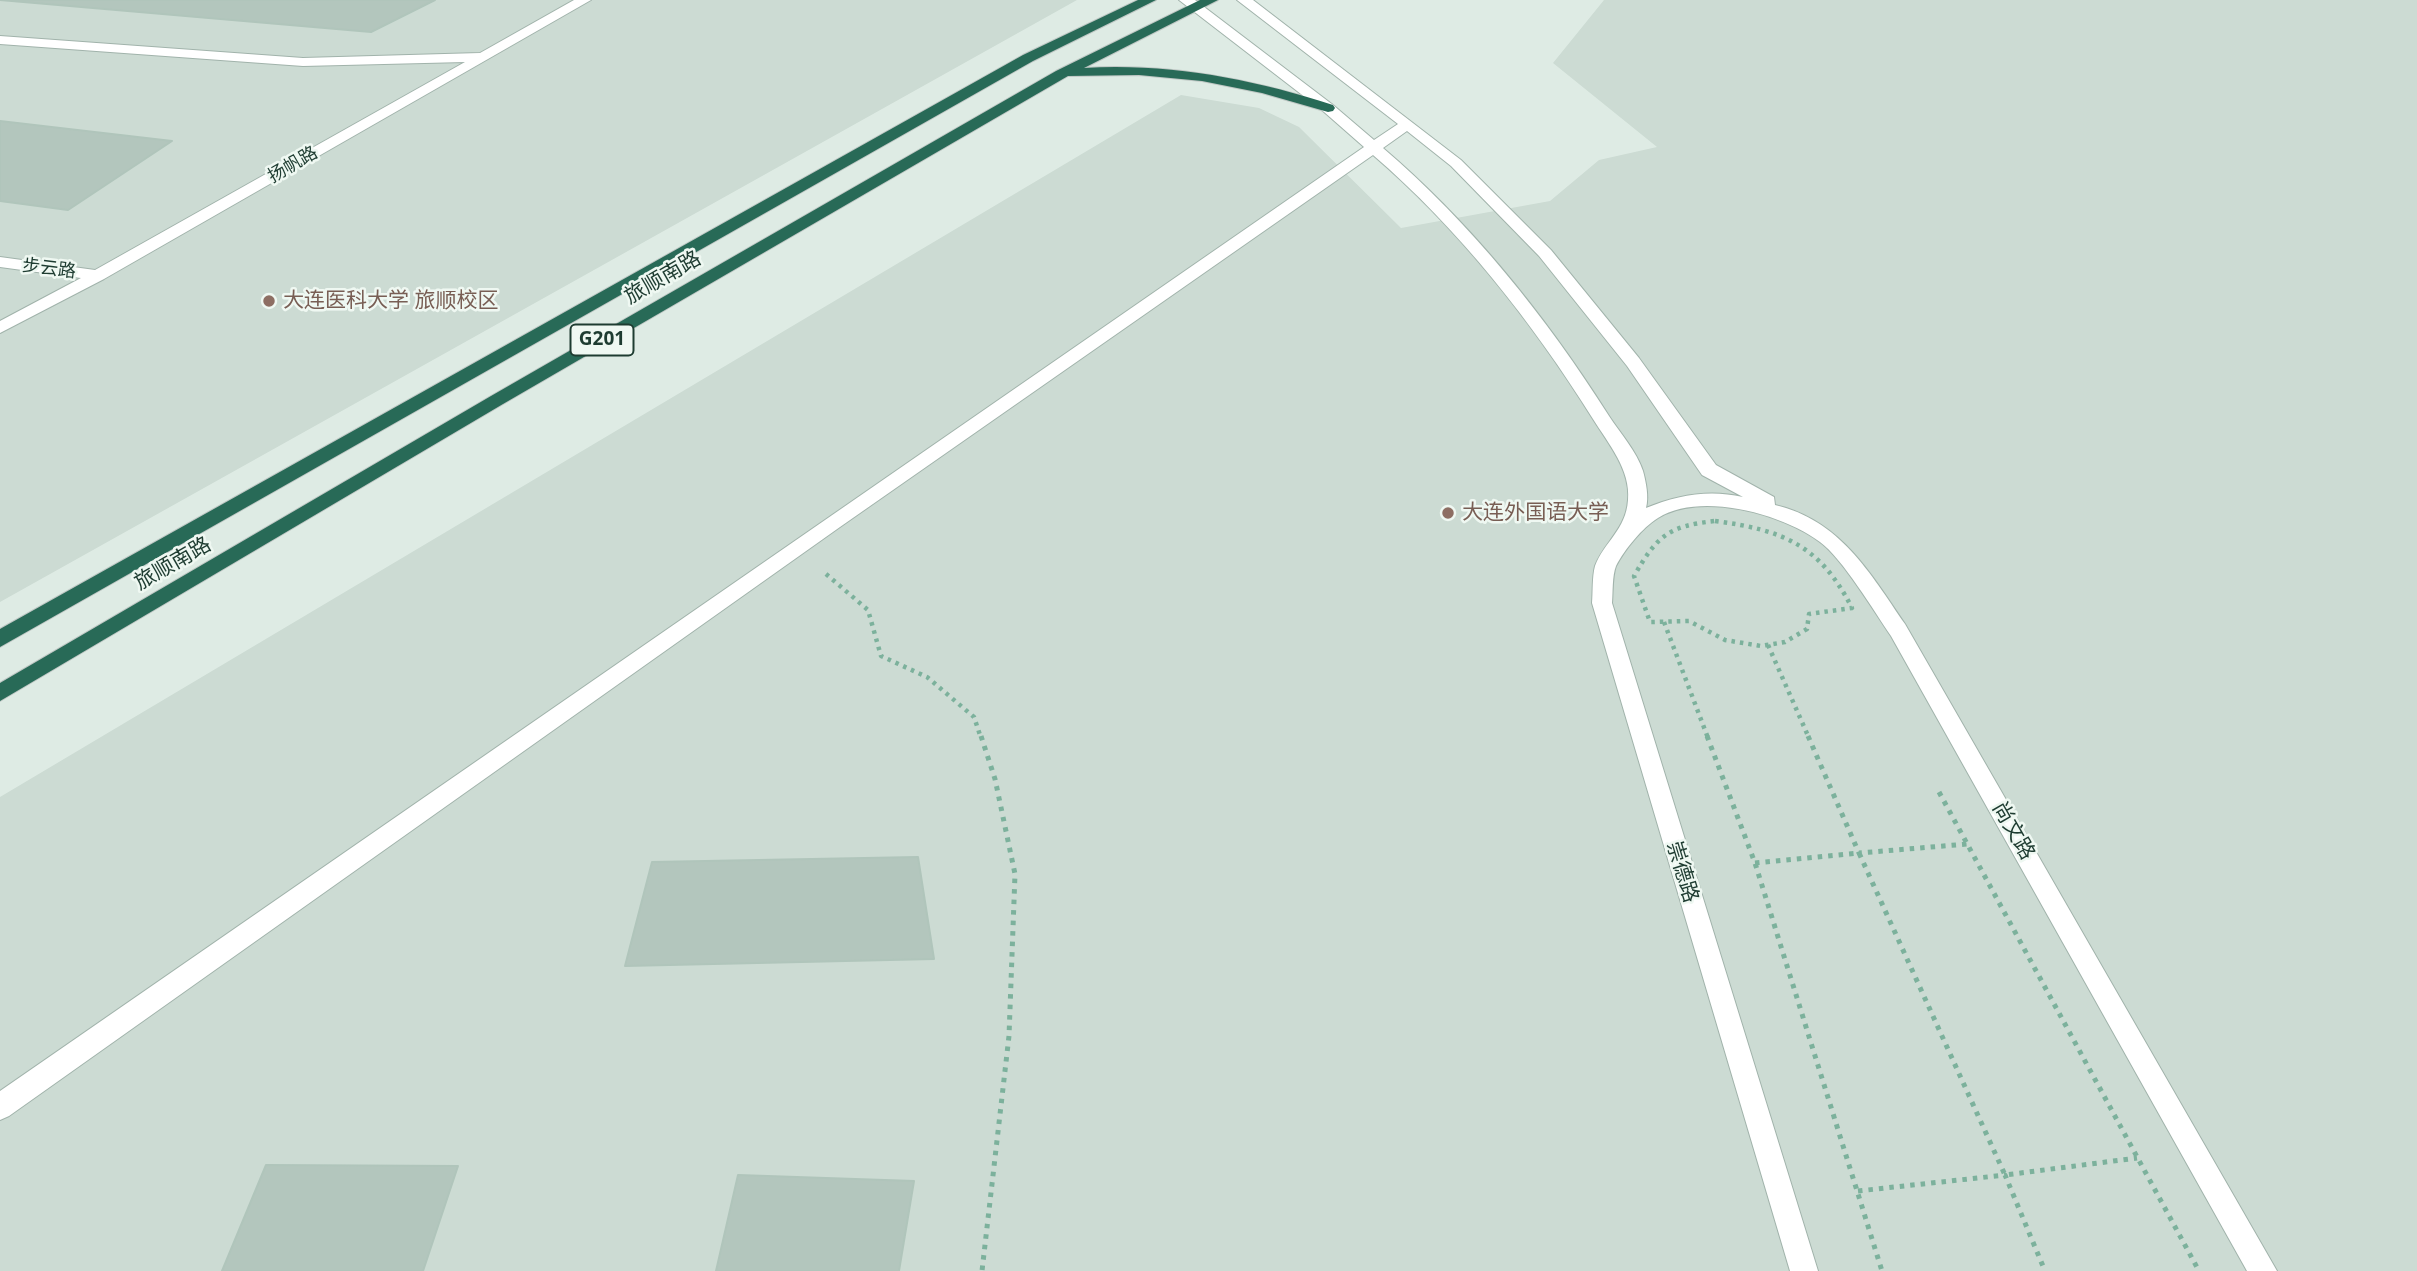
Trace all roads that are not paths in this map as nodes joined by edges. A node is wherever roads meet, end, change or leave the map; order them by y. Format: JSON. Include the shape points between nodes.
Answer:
{"nodes":[{"id":1,"x":584,"y":0,"type":"edge"},
{"id":2,"x":1149,"y":0,"type":"edge"},
{"id":3,"x":1244,"y":0,"type":"edge"},
{"id":4,"x":1197,"y":3,"type":"edge"},
{"id":5,"x":0,"y":40,"type":"edge"},
{"id":6,"x":484,"y":57,"type":"junction"},
{"id":7,"x":1061,"y":74,"type":"junction"},
{"id":8,"x":1328,"y":108,"type":"junction"},
{"id":9,"x":1408,"y":124,"type":"junction"},
{"id":10,"x":1374,"y":148,"type":"junction"},
{"id":11,"x":0,"y":262,"type":"edge"},
{"id":12,"x":99,"y":275,"type":"junction"},
{"id":13,"x":0,"y":328,"type":"edge"},
{"id":14,"x":1678,"y":502,"type":"joint"},
{"id":15,"x":1790,"y":515,"type":"junction"},
{"id":16,"x":1628,"y":534,"type":"junction"},
{"id":17,"x":0,"y":639,"type":"edge"},
{"id":18,"x":0,"y":692,"type":"edge"},
{"id":19,"x":0,"y":1107,"type":"edge"},
{"id":20,"x":1804,"y":1271,"type":"edge"},
{"id":21,"x":2263,"y":1271,"type":"edge"}],
"edges":[{"from":1,"to":6,"type":"street","name":"扬帆路"},
{"from":2,"to":17,"type":"highway","name":"旅顺南路","number":"G201","via":[[1016,65]]},
{"from":3,"to":9,"type":"street"},
{"from":4,"to":7,"type":"highway","name":"旅顺南路","number":"G201"},
{"from":4,"to":8,"type":"street"},
{"from":5,"to":6,"type":"street","via":[[303,62]]},
{"from":6,"to":12,"type":"street","name":"扬帆路"},
{"from":7,"to":8,"type":"highway","via":[[1110,69],[1207,76],[1276,90]]},
{"from":7,"to":18,"type":"highway","name":"旅顺南路","number":"G201"},
{"from":8,"to":10,"type":"street"},
{"from":9,"to":10,"type":"street"},
{"from":9,"to":15,"type":"street","via":[[1456,163],[1545,253],[1633,362],[1709,470]]},
{"from":10,"to":16,"type":"street","via":[[1407,176],[1492,268],[1573,373],[1633,469],[1638,500]]},
{"from":10,"to":19,"type":"street"},
{"from":11,"to":12,"type":"street","name":"步云路"},
{"from":12,"to":13,"type":"street","name":"扬帆路"},
{"from":14,"to":15,"type":"street","name":"尚文路","via":[[1726,500]]},
{"from":14,"to":16,"type":"street","name":"崇德路","via":[[1651,513]]},
{"from":15,"to":21,"type":"street","name":"尚文路","via":[[1829,538],[1898,630]]},
{"from":16,"to":20,"type":"street","name":"崇德路","via":[[1605,566],[1602,603]]}]}
